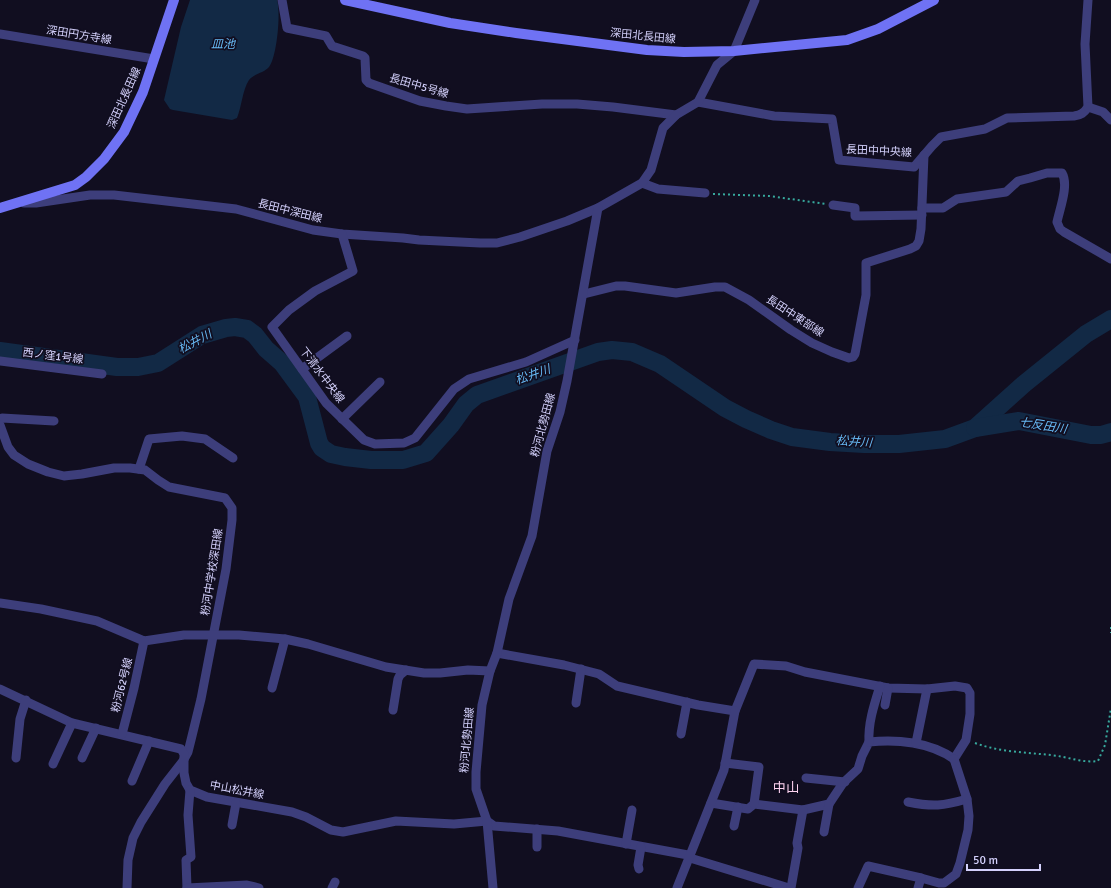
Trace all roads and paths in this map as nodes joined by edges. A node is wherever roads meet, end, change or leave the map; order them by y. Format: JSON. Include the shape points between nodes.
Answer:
{"nodes":[{"id":1,"x":174,"y":0,"type":"edge"},
{"id":2,"x":282,"y":0,"type":"edge"},
{"id":3,"x":345,"y":0,"type":"edge"},
{"id":4,"x":755,"y":0,"type":"edge"},
{"id":5,"x":934,"y":0,"type":"edge"},
{"id":6,"x":1088,"y":0,"type":"edge"},
{"id":7,"x":0,"y":34,"type":"edge"},
{"id":8,"x":734,"y":52,"type":"junction"},
{"id":9,"x":154,"y":59,"type":"junction"},
{"id":10,"x":698,"y":102,"type":"junction"},
{"id":11,"x":1088,"y":108,"type":"junction"},
{"id":12,"x":676,"y":115,"type":"junction"},
{"id":13,"x":1111,"y":120,"type":"edge"},
{"id":14,"x":924,"y":155,"type":"junction"},
{"id":15,"x":642,"y":183,"type":"junction"},
{"id":16,"x":706,"y":193,"type":"joint"},
{"id":17,"x":18,"y":203,"type":"junction"},
{"id":18,"x":833,"y":205,"type":"joint"},
{"id":19,"x":0,"y":208,"type":"edge"},
{"id":20,"x":598,"y":208,"type":"junction"},
{"id":21,"x":922,"y":212,"type":"junction"},
{"id":22,"x":342,"y":234,"type":"junction"},
{"id":23,"x":1111,"y":259,"type":"edge"},
{"id":24,"x":584,"y":294,"type":"junction"},
{"id":25,"x":347,"y":336,"type":"dead end"},
{"id":26,"x":574,"y":343,"type":"junction"},
{"id":27,"x":0,"y":361,"type":"edge"},
{"id":28,"x":302,"y":369,"type":"junction"},
{"id":29,"x":102,"y":374,"type":"dead end"},
{"id":30,"x":380,"y":382,"type":"dead end"},
{"id":31,"x":0,"y":419,"type":"edge"},
{"id":32,"x":342,"y":419,"type":"junction"},
{"id":33,"x":54,"y":422,"type":"dead end"},
{"id":34,"x":0,"y":425,"type":"edge"},
{"id":35,"x":233,"y":458,"type":"dead end"},
{"id":36,"x":139,"y":469,"type":"junction"},
{"id":37,"x":0,"y":603,"type":"edge"},
{"id":38,"x":1111,"y":627,"type":"edge"},
{"id":39,"x":1111,"y":632,"type":"edge"},
{"id":40,"x":214,"y":636,"type":"junction"},
{"id":41,"x":285,"y":639,"type":"junction"},
{"id":42,"x":144,"y":641,"type":"junction"},
{"id":43,"x":497,"y":653,"type":"junction"},
{"id":44,"x":581,"y":669,"type":"junction"},
{"id":45,"x":406,"y":670,"type":"junction"},
{"id":46,"x":490,"y":671,"type":"junction"},
{"id":47,"x":884,"y":687,"type":"junction"},
{"id":48,"x":0,"y":688,"type":"edge"},
{"id":49,"x":272,"y":688,"type":"dead end"},
{"id":50,"x":927,"y":689,"type":"junction"},
{"id":51,"x":26,"y":700,"type":"junction"},
{"id":52,"x":687,"y":702,"type":"junction"},
{"id":53,"x":576,"y":703,"type":"dead end"},
{"id":54,"x":885,"y":705,"type":"dead end"},
{"id":55,"x":1111,"y":708,"type":"edge"},
{"id":56,"x":393,"y":710,"type":"dead end"},
{"id":57,"x":735,"y":711,"type":"junction"},
{"id":58,"x":72,"y":723,"type":"junction"},
{"id":59,"x":96,"y":728,"type":"junction"},
{"id":60,"x":122,"y":734,"type":"junction"},
{"id":61,"x":681,"y":734,"type":"dead end"},
{"id":62,"x":966,"y":740,"type":"junction"},
{"id":63,"x":149,"y":741,"type":"junction"},
{"id":64,"x":869,"y":742,"type":"junction"},
{"id":65,"x":916,"y":743,"type":"junction"},
{"id":66,"x":16,"y":758,"type":"dead end"},
{"id":67,"x":82,"y":758,"type":"dead end"},
{"id":68,"x":954,"y":759,"type":"junction"},
{"id":69,"x":183,"y":761,"type":"junction"},
{"id":70,"x":53,"y":764,"type":"dead end"},
{"id":71,"x":725,"y":764,"type":"junction"},
{"id":72,"x":806,"y":778,"type":"dead end"},
{"id":73,"x":132,"y":781,"type":"dead end"},
{"id":74,"x":845,"y":782,"type":"junction"},
{"id":75,"x":190,"y":790,"type":"junction"},
{"id":76,"x":967,"y":799,"type":"junction"},
{"id":77,"x":908,"y":802,"type":"dead end"},
{"id":78,"x":236,"y":803,"type":"junction"},
{"id":79,"x":711,"y":803,"type":"junction"},
{"id":80,"x":754,"y":804,"type":"junction"},
{"id":81,"x":829,"y":804,"type":"junction"},
{"id":82,"x":738,"y":807,"type":"junction"},
{"id":83,"x":632,"y":810,"type":"dead end"},
{"id":84,"x":803,"y":810,"type":"junction"},
{"id":85,"x":487,"y":821,"type":"junction"},
{"id":86,"x":232,"y":826,"type":"dead end"},
{"id":87,"x":734,"y":826,"type":"dead end"},
{"id":88,"x":537,"y":829,"type":"junction"},
{"id":89,"x":824,"y":832,"type":"dead end"},
{"id":90,"x":626,"y":844,"type":"junction"},
{"id":91,"x":641,"y":846,"type":"junction"},
{"id":92,"x":537,"y":847,"type":"dead end"},
{"id":93,"x":690,"y":858,"type":"junction"},
{"id":94,"x":639,"y":870,"type":"dead end"},
{"id":95,"x":921,"y":878,"type":"junction"},
{"id":96,"x":127,"y":888,"type":"edge"},
{"id":97,"x":186,"y":888,"type":"edge"},
{"id":98,"x":259,"y":888,"type":"edge"},
{"id":99,"x":493,"y":888,"type":"edge"},
{"id":100,"x":677,"y":888,"type":"edge"},
{"id":101,"x":790,"y":888,"type":"edge"},
{"id":102,"x":858,"y":888,"type":"edge"},
{"id":103,"x":918,"y":888,"type":"edge"}],
"edges":[{"from":1,"to":9,"type":"street","name":"深田北長田線"},
{"from":2,"to":12,"type":"street","name":"長田中5号線","via":[[288,28],[326,36],[332,46],[364,58],[366,80],[369,83],[420,101],[467,109],[577,104]]},
{"from":3,"to":8,"type":"street","name":"深田北長田線","via":[[450,22],[524,34],[647,50]]},
{"from":4,"to":8,"type":"street"},
{"from":5,"to":8,"type":"street","name":"深田北長田線","via":[[878,29],[847,40]]},
{"from":6,"to":11,"type":"street"},
{"from":7,"to":9,"type":"street","name":"深田円方寺線"},
{"from":8,"to":10,"type":"street","via":[[717,65]]},
{"from":9,"to":17,"type":"street","name":"深田北長田線","via":[[143,92],[124,132],[100,163],[75,185]]},
{"from":10,"to":12,"type":"street"},
{"from":10,"to":14,"type":"street","name":"長田中中央線","via":[[774,116],[832,119],[839,160],[914,167]]},
{"from":11,"to":13,"type":"street","via":[[1103,112]]},
{"from":11,"to":14,"type":"street","name":"長田中中央線","via":[[1080,115],[1074,116],[1007,118],[985,129],[941,137]]},
{"from":12,"to":15,"type":"street","via":[[663,128],[651,170]]},
{"from":14,"to":21,"type":"street","name":"長田中東部線"},
{"from":15,"to":16,"type":"street","via":[[658,189]]},
{"from":15,"to":20,"type":"street"},
{"from":16,"to":18,"type":"path","via":[[769,196]]},
{"from":17,"to":19,"type":"street","name":"深田北長田線"},
{"from":17,"to":22,"type":"street","name":"長田中深田線","via":[[114,195],[236,209],[313,230]]},
{"from":18,"to":21,"type":"street","via":[[855,208],[855,216]]},
{"from":20,"to":22,"type":"street","name":"長田中深田線","via":[[567,221],[497,243]]},
{"from":20,"to":24,"type":"street","name":"粉河北勢田線"},
{"from":21,"to":23,"type":"street","via":[[943,208],[958,199],[1006,192],[1018,181],[1047,173],[1062,173],[1066,185],[1058,226]]},
{"from":21,"to":24,"type":"street","name":"長田中東部線","via":[[919,241],[916,246],[866,264],[866,295],[853,358],[812,343],[749,300],[724,287],[676,293],[616,286]]},
{"from":22,"to":28,"type":"street","name":"下清水中央線","via":[[352,271],[316,291],[289,310],[272,327]]},
{"from":24,"to":26,"type":"street","name":"粉河北勢田線"},
{"from":25,"to":28,"type":"street"},
{"from":26,"to":32,"type":"street","name":"下清水中央線","via":[[526,362],[469,379],[454,389],[415,438],[404,443],[375,444],[364,440]]},
{"from":26,"to":43,"type":"street","name":"粉河北勢田線","via":[[560,412],[547,451],[532,536],[509,599]]},
{"from":27,"to":29,"type":"street","name":"西ノ窪1号線"},
{"from":28,"to":32,"type":"street","name":"下清水中央線","via":[[326,403]]},
{"from":30,"to":32,"type":"street"},
{"from":31,"to":33,"type":"street"},
{"from":34,"to":36,"type":"street","name":"粉河中学校深田線","via":[[14,455],[48,472],[64,476],[114,468]]},
{"from":35,"to":36,"type":"street","via":[[205,440],[182,436],[149,439]]},
{"from":36,"to":40,"type":"street","name":"粉河中学校深田線","via":[[145,470],[169,487],[225,498],[232,508],[226,569]]},
{"from":37,"to":42,"type":"street","via":[[97,621]]},
{"from":38,"to":39,"type":"path"},
{"from":40,"to":41,"type":"street","via":[[239,635]]},
{"from":40,"to":42,"type":"street","via":[[184,636]]},
{"from":40,"to":69,"type":"street","name":"粉河中学校深田線","via":[[195,726]]},
{"from":41,"to":45,"type":"street","via":[[386,667]]},
{"from":41,"to":49,"type":"street"},
{"from":42,"to":60,"type":"street","name":"粉河62号線"},
{"from":43,"to":44,"type":"street"},
{"from":43,"to":46,"type":"street","name":"粉河北勢田線"},
{"from":44,"to":52,"type":"street","via":[[599,674],[617,686]]},
{"from":44,"to":53,"type":"street"},
{"from":45,"to":46,"type":"street","via":[[440,673]]},
{"from":45,"to":56,"type":"street","via":[[398,679]]},
{"from":46,"to":85,"type":"street","name":"粉河北勢田線","via":[[482,705],[476,772],[476,789]]},
{"from":47,"to":50,"type":"street"},
{"from":47,"to":54,"type":"street"},
{"from":47,"to":57,"type":"street","via":[[786,666],[754,664]]},
{"from":47,"to":64,"type":"street","via":[[875,701],[870,721]]},
{"from":48,"to":51,"type":"street"},
{"from":50,"to":62,"type":"street","via":[[955,686],[967,688],[970,694],[970,714]]},
{"from":50,"to":65,"type":"street"},
{"from":51,"to":58,"type":"street"},
{"from":51,"to":66,"type":"street","via":[[20,719]]},
{"from":52,"to":57,"type":"street"},
{"from":52,"to":61,"type":"street"},
{"from":55,"to":62,"type":"path","via":[[1105,745],[1098,761],[1011,752]]},
{"from":57,"to":71,"type":"street"},
{"from":58,"to":59,"type":"street"},
{"from":58,"to":70,"type":"street"},
{"from":59,"to":60,"type":"street"},
{"from":59,"to":67,"type":"street"},
{"from":60,"to":63,"type":"street"},
{"from":62,"to":68,"type":"street"},
{"from":63,"to":69,"type":"street","via":[[181,749],[184,754]]},
{"from":63,"to":73,"type":"street"},
{"from":64,"to":65,"type":"street","via":[[884,740]]},
{"from":64,"to":74,"type":"street","via":[[858,769]]},
{"from":65,"to":68,"type":"street"},
{"from":68,"to":76,"type":"street"},
{"from":69,"to":75,"type":"street","via":[[185,778]]},
{"from":69,"to":96,"type":"street","name":"粉河中学校深田線","via":[[165,784],[133,838],[128,860]]},
{"from":71,"to":79,"type":"street"},
{"from":71,"to":80,"type":"street","via":[[759,767]]},
{"from":72,"to":74,"type":"street"},
{"from":74,"to":81,"type":"street"},
{"from":75,"to":78,"type":"street","name":"中山松井線","via":[[207,798]]},
{"from":75,"to":97,"type":"street","via":[[190,857],[186,860]]},
{"from":76,"to":77,"type":"street","via":[[937,806]]},
{"from":76,"to":95,"type":"street","via":[[968,830],[956,874],[944,883]]},
{"from":78,"to":85,"type":"street","name":"中山松井線","via":[[292,812],[331,830],[343,832],[396,821],[454,824]]},
{"from":78,"to":86,"type":"street"},
{"from":79,"to":82,"type":"street"},
{"from":79,"to":93,"type":"street"},
{"from":80,"to":82,"type":"street","via":[[748,809]]},
{"from":80,"to":84,"type":"street"},
{"from":81,"to":84,"type":"street"},
{"from":81,"to":89,"type":"street"},
{"from":82,"to":87,"type":"street"},
{"from":83,"to":90,"type":"street"},
{"from":84,"to":101,"type":"street"},
{"from":85,"to":88,"type":"street","via":[[494,826]]},
{"from":85,"to":99,"type":"street","name":"粉河北勢田線"},
{"from":88,"to":90,"type":"street"},
{"from":88,"to":92,"type":"street"},
{"from":90,"to":91,"type":"street"},
{"from":91,"to":93,"type":"street","via":[[688,855]]},
{"from":91,"to":94,"type":"street"},
{"from":93,"to":100,"type":"street"},
{"from":93,"to":101,"type":"street"},
{"from":95,"to":102,"type":"street","via":[[868,866]]},
{"from":95,"to":103,"type":"street"},
{"from":97,"to":98,"type":"street","via":[[247,885]]}]}
